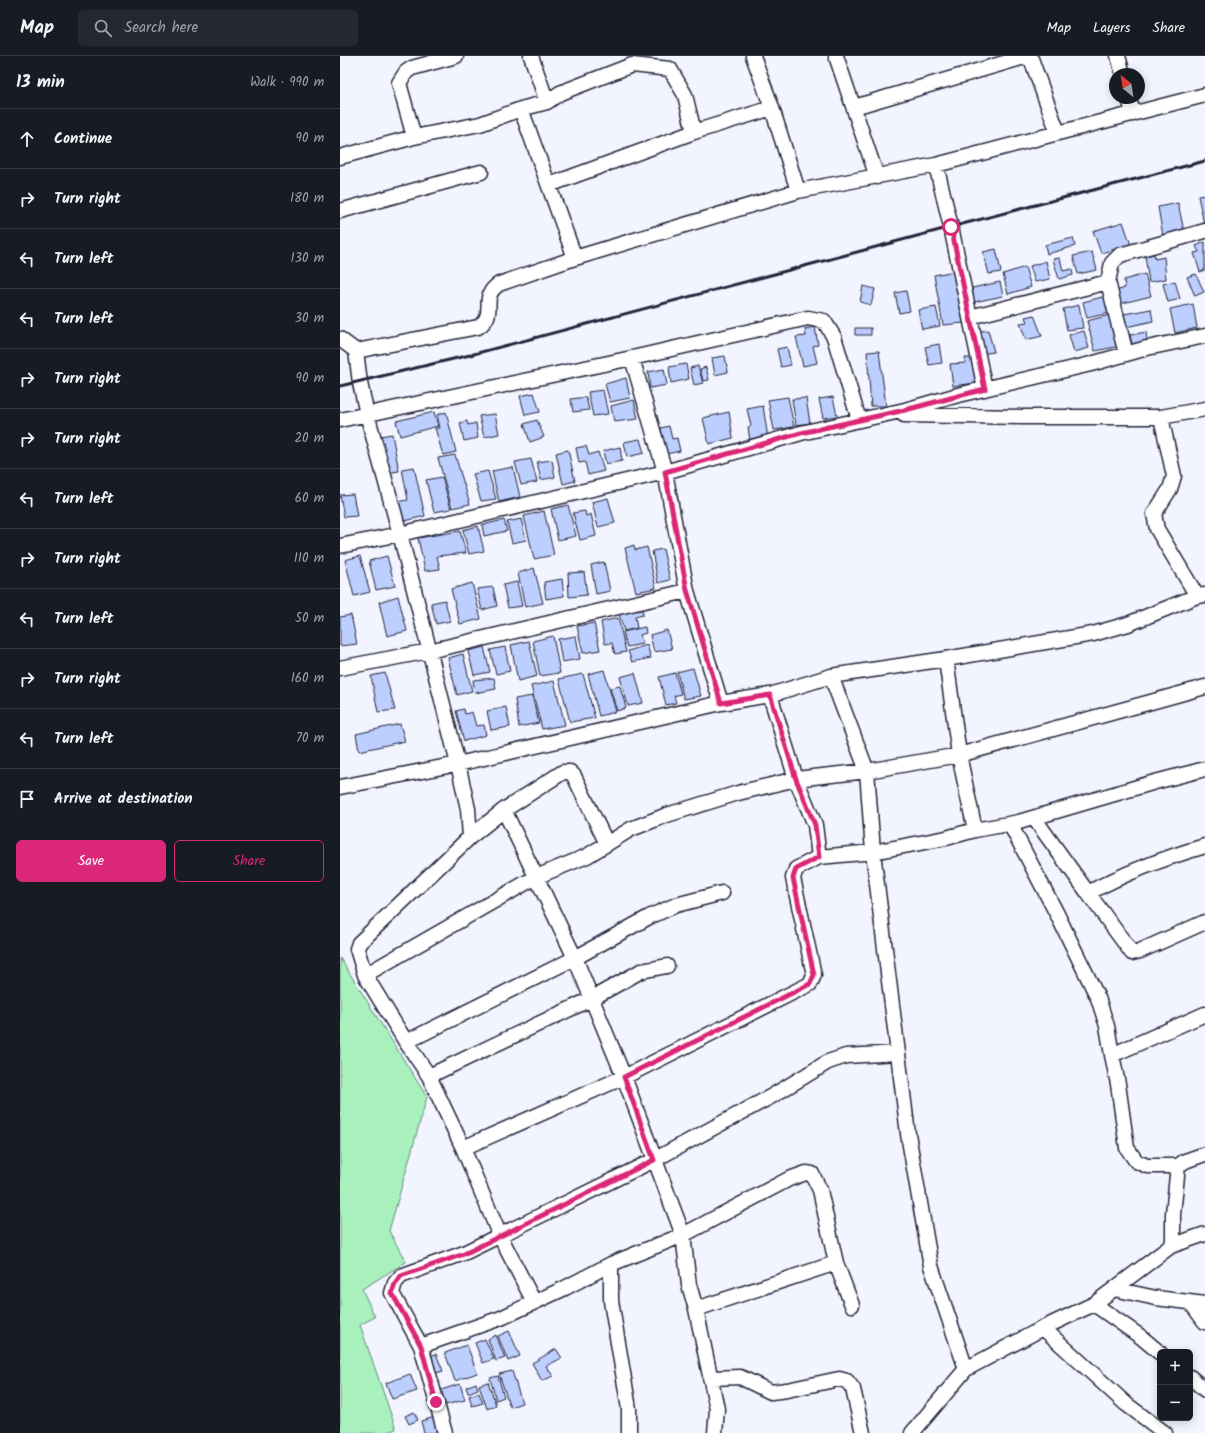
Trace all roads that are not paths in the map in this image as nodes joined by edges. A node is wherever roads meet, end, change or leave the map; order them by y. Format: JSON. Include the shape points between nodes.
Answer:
{"nodes":[{"id":1,"x":456,"y":56,"type":"edge"},
{"id":2,"x":531,"y":56,"type":"edge"},
{"id":3,"x":753,"y":56,"type":"edge"},
{"id":4,"x":836,"y":56,"type":"edge"},
{"id":5,"x":1029,"y":56,"type":"edge"},
{"id":6,"x":1118,"y":56,"type":"edge"},
{"id":7,"x":631,"y":61,"type":"edge"},
{"id":8,"x":1121,"y":68,"type":"edge"},
{"id":9,"x":1205,"y":95,"type":"edge"},
{"id":10,"x":547,"y":102,"type":"junction"},
{"id":11,"x":1130,"y":104,"type":"edge"},
{"id":12,"x":854,"y":107,"type":"junction"},
{"id":13,"x":772,"y":108,"type":"junction"},
{"id":14,"x":521,"y":109,"type":"junction"},
{"id":15,"x":1133,"y":114,"type":"junction"},
{"id":16,"x":694,"y":132,"type":"junction"},
{"id":17,"x":1058,"y":133,"type":"junction"},
{"id":18,"x":414,"y":137,"type":"junction"},
{"id":19,"x":340,"y":157,"type":"edge"},
{"id":20,"x":936,"y":165,"type":"junction"},
{"id":21,"x":480,"y":172,"type":"dead end"},
{"id":22,"x":877,"y":177,"type":"junction"},
{"id":23,"x":549,"y":185,"type":"junction"},
{"id":24,"x":798,"y":191,"type":"junction"},
{"id":25,"x":340,"y":211,"type":"edge"},
{"id":26,"x":1205,"y":231,"type":"edge"},
{"id":27,"x":575,"y":258,"type":"junction"},
{"id":28,"x":1108,"y":282,"type":"junction"},
{"id":29,"x":970,"y":317,"type":"junction"},
{"id":30,"x":1205,"y":336,"type":"edge"},
{"id":31,"x":340,"y":339,"type":"edge"},
{"id":32,"x":356,"y":351,"type":"junction"},
{"id":33,"x":1126,"y":354,"type":"junction"},
{"id":34,"x":632,"y":358,"type":"junction"},
{"id":35,"x":985,"y":389,"type":"junction"},
{"id":36,"x":1205,"y":409,"type":"edge"},
{"id":37,"x":367,"y":414,"type":"junction"},
{"id":38,"x":883,"y":414,"type":"junction"},
{"id":39,"x":1161,"y":417,"type":"junction"},
{"id":40,"x":340,"y":420,"type":"edge"},
{"id":41,"x":859,"y":420,"type":"junction"},
{"id":42,"x":665,"y":472,"type":"junction"},
{"id":43,"x":400,"y":534,"type":"junction"},
{"id":44,"x":340,"y":546,"type":"edge"},
{"id":45,"x":687,"y":590,"type":"junction"},
{"id":46,"x":1201,"y":596,"type":"edge"},
{"id":47,"x":428,"y":651,"type":"junction"},
{"id":48,"x":946,"y":659,"type":"junction"},
{"id":49,"x":340,"y":668,"type":"edge"},
{"id":50,"x":831,"y":676,"type":"junction"},
{"id":51,"x":1205,"y":687,"type":"edge"},
{"id":52,"x":770,"y":695,"type":"junction"},
{"id":53,"x":721,"y":703,"type":"junction"},
{"id":54,"x":959,"y":755,"type":"junction"},
{"id":55,"x":458,"y":764,"type":"junction"},
{"id":56,"x":1205,"y":770,"type":"edge"},
{"id":57,"x":867,"y":771,"type":"junction"},
{"id":58,"x":796,"y":779,"type":"junction"},
{"id":59,"x":340,"y":787,"type":"edge"},
{"id":60,"x":504,"y":810,"type":"junction"},
{"id":61,"x":1034,"y":818,"type":"junction"},
{"id":62,"x":1010,"y":824,"type":"junction"},
{"id":63,"x":975,"y":830,"type":"junction"},
{"id":64,"x":470,"y":837,"type":"junction"},
{"id":65,"x":607,"y":844,"type":"junction"},
{"id":66,"x":1205,"y":846,"type":"edge"},
{"id":67,"x":873,"y":852,"type":"junction"},
{"id":68,"x":819,"y":857,"type":"junction"},
{"id":69,"x":536,"y":877,"type":"junction"},
{"id":70,"x":722,"y":893,"type":"dead end"},
{"id":71,"x":1088,"y":893,"type":"junction"},
{"id":72,"x":1205,"y":922,"type":"edge"},
{"id":73,"x":575,"y":958,"type":"junction"},
{"id":74,"x":667,"y":966,"type":"dead end"},
{"id":75,"x":365,"y":975,"type":"junction"},
{"id":76,"x":591,"y":999,"type":"junction"},
{"id":77,"x":1205,"y":1014,"type":"edge"},
{"id":78,"x":406,"y":1042,"type":"junction"},
{"id":79,"x":898,"y":1053,"type":"junction"},
{"id":80,"x":1112,"y":1054,"type":"junction"},
{"id":81,"x":429,"y":1076,"type":"junction"},
{"id":82,"x":624,"y":1077,"type":"junction"},
{"id":83,"x":463,"y":1148,"type":"junction"},
{"id":84,"x":1205,"y":1154,"type":"edge"},
{"id":85,"x":654,"y":1160,"type":"junction"},
{"id":86,"x":1178,"y":1166,"type":"junction"},
{"id":87,"x":1205,"y":1234,"type":"edge"},
{"id":88,"x":683,"y":1235,"type":"junction"},
{"id":89,"x":500,"y":1236,"type":"junction"},
{"id":90,"x":1171,"y":1246,"type":"junction"},
{"id":91,"x":836,"y":1263,"type":"junction"},
{"id":92,"x":611,"y":1264,"type":"junction"},
{"id":93,"x":1114,"y":1289,"type":"junction"},
{"id":94,"x":534,"y":1302,"type":"junction"},
{"id":95,"x":1094,"y":1304,"type":"junction"},
{"id":96,"x":1198,"y":1304,"type":"edge"},
{"id":97,"x":852,"y":1305,"type":"dead end"},
{"id":98,"x":696,"y":1309,"type":"junction"},
{"id":99,"x":1205,"y":1322,"type":"edge"},
{"id":100,"x":1043,"y":1328,"type":"junction"},
{"id":101,"x":421,"y":1346,"type":"junction"},
{"id":102,"x":1157,"y":1350,"type":"edge"},
{"id":103,"x":966,"y":1369,"type":"junction"},
{"id":104,"x":710,"y":1378,"type":"junction"},
{"id":105,"x":1193,"y":1380,"type":"edge"},
{"id":106,"x":1205,"y":1390,"type":"edge"},
{"id":107,"x":444,"y":1433,"type":"edge"},
{"id":108,"x":629,"y":1433,"type":"edge"},
{"id":109,"x":715,"y":1433,"type":"edge"},
{"id":110,"x":863,"y":1433,"type":"edge"},
{"id":111,"x":912,"y":1433,"type":"edge"},
{"id":112,"x":1164,"y":1433,"type":"edge"}],
"edges":[{"from":1,"to":18,"type":"street","via":[[412,68],[399,83]]},
{"from":2,"to":10,"type":"street"},
{"from":3,"to":13,"type":"street"},
{"from":4,"to":12,"type":"street"},
{"from":5,"to":12,"type":"street"},
{"from":5,"to":17,"type":"street"},
{"from":6,"to":8,"type":"street"},
{"from":7,"to":10,"type":"street","via":[[560,93]]},
{"from":7,"to":16,"type":"street","via":[[670,69],[685,95]]},
{"from":9,"to":15,"type":"street"},
{"from":10,"to":14,"type":"street"},
{"from":11,"to":15,"type":"street"},
{"from":12,"to":22,"type":"street"},
{"from":13,"to":16,"type":"street"},
{"from":13,"to":24,"type":"street"},
{"from":14,"to":18,"type":"street","via":[[480,124]]},
{"from":14,"to":23,"type":"street"},
{"from":15,"to":17,"type":"street"},
{"from":16,"to":23,"type":"street"},
{"from":17,"to":20,"type":"street"},
{"from":18,"to":19,"type":"street"},
{"from":20,"to":22,"type":"street"},
{"from":20,"to":29,"type":"street"},
{"from":21,"to":25,"type":"street"},
{"from":22,"to":24,"type":"street"},
{"from":23,"to":27,"type":"street"},
{"from":24,"to":27,"type":"street"},
{"from":26,"to":28,"type":"street","via":[[1120,255],[1112,263]]},
{"from":27,"to":32,"type":"street","via":[[492,288],[488,317],[478,327]]},
{"from":28,"to":29,"type":"street"},
{"from":28,"to":33,"type":"street"},
{"from":29,"to":35,"type":"street"},
{"from":30,"to":33,"type":"street"},
{"from":31,"to":32,"type":"street"},
{"from":32,"to":37,"type":"street"},
{"from":33,"to":35,"type":"street"},
{"from":34,"to":37,"type":"street"},
{"from":34,"to":41,"type":"street","via":[[808,318],[824,321],[834,337]]},
{"from":34,"to":42,"type":"street"},
{"from":35,"to":38,"type":"street"},
{"from":36,"to":39,"type":"street"},
{"from":37,"to":40,"type":"street"},
{"from":37,"to":43,"type":"street"},
{"from":38,"to":39,"type":"street"},
{"from":38,"to":41,"type":"street"},
{"from":39,"to":46,"type":"street","via":[[1174,476],[1170,489],[1154,514],[1158,529]]},
{"from":41,"to":42,"type":"street","via":[[801,433]]},
{"from":42,"to":43,"type":"street"},
{"from":42,"to":45,"type":"street"},
{"from":43,"to":44,"type":"street"},
{"from":43,"to":47,"type":"street"},
{"from":45,"to":47,"type":"street"},
{"from":45,"to":53,"type":"street"},
{"from":46,"to":48,"type":"street","via":[[1128,624],[1093,634]]},
{"from":47,"to":49,"type":"street"},
{"from":47,"to":55,"type":"street"},
{"from":48,"to":50,"type":"street"},
{"from":48,"to":54,"type":"street"},
{"from":50,"to":52,"type":"street"},
{"from":50,"to":57,"type":"street"},
{"from":51,"to":54,"type":"street"},
{"from":52,"to":53,"type":"street"},
{"from":52,"to":58,"type":"street"},
{"from":53,"to":55,"type":"street"},
{"from":54,"to":57,"type":"street"},
{"from":54,"to":63,"type":"street"},
{"from":55,"to":59,"type":"street"},
{"from":55,"to":64,"type":"street","via":[[468,809]]},
{"from":56,"to":61,"type":"street"},
{"from":57,"to":58,"type":"street"},
{"from":57,"to":67,"type":"street"},
{"from":58,"to":65,"type":"street","via":[[738,793],[667,815],[631,829]]},
{"from":58,"to":68,"type":"street","via":[[815,825]]},
{"from":60,"to":64,"type":"street"},
{"from":60,"to":65,"type":"street","via":[[563,772],[570,772]]},
{"from":60,"to":69,"type":"street"},
{"from":61,"to":62,"type":"street"},
{"from":61,"to":71,"type":"street"},
{"from":62,"to":63,"type":"street"},
{"from":62,"to":80,"type":"street","via":[[1098,998]]},
{"from":63,"to":67,"type":"street"},
{"from":64,"to":75,"type":"street","via":[[359,943],[357,949]]},
{"from":65,"to":69,"type":"street","via":[[587,856]]},
{"from":66,"to":71,"type":"street","via":[[1142,867]]},
{"from":67,"to":68,"type":"street"},
{"from":67,"to":79,"type":"street"},
{"from":68,"to":82,"type":"street","via":[[796,869],[793,878],[814,975],[810,984]]},
{"from":69,"to":73,"type":"street"},
{"from":69,"to":75,"type":"street"},
{"from":70,"to":73,"type":"street","via":[[676,905]]},
{"from":71,"to":72,"type":"street","via":[[1132,953]]},
{"from":73,"to":76,"type":"street"},
{"from":73,"to":78,"type":"street"},
{"from":74,"to":76,"type":"street","via":[[641,971]]},
{"from":75,"to":78,"type":"street"},
{"from":76,"to":81,"type":"street"},
{"from":76,"to":82,"type":"street"},
{"from":77,"to":80,"type":"street"},
{"from":78,"to":81,"type":"street"},
{"from":79,"to":85,"type":"street","via":[[846,1056],[828,1062],[772,1096]]},
{"from":79,"to":103,"type":"street","via":[[908,1134],[932,1266]]},
{"from":80,"to":86,"type":"street","via":[[1127,1148],[1136,1161],[1147,1166]]},
{"from":81,"to":83,"type":"street"},
{"from":82,"to":83,"type":"street"},
{"from":82,"to":85,"type":"street"},
{"from":83,"to":89,"type":"street"},
{"from":84,"to":86,"type":"street"},
{"from":85,"to":88,"type":"street"},
{"from":85,"to":89,"type":"street"},
{"from":86,"to":90,"type":"street"},
{"from":87,"to":90,"type":"street"},
{"from":88,"to":91,"type":"street","via":[[789,1179],[806,1173],[812,1174],[820,1190]]},
{"from":88,"to":92,"type":"street"},
{"from":88,"to":98,"type":"street","via":[[689,1285]]},
{"from":89,"to":94,"type":"street"},
{"from":89,"to":101,"type":"street","via":[[464,1254],[401,1276],[395,1284],[392,1293]]},
{"from":90,"to":93,"type":"street"},
{"from":91,"to":97,"type":"street"},
{"from":91,"to":98,"type":"street"},
{"from":92,"to":94,"type":"street"},
{"from":92,"to":108,"type":"street","via":[[611,1301],[629,1409]]},
{"from":93,"to":95,"type":"street"},
{"from":93,"to":96,"type":"street"},
{"from":94,"to":101,"type":"street","via":[[501,1318]]},
{"from":95,"to":100,"type":"street"},
{"from":95,"to":102,"type":"street"},
{"from":96,"to":99,"type":"street"},
{"from":98,"to":104,"type":"street"},
{"from":100,"to":103,"type":"street"},
{"from":100,"to":112,"type":"street","via":[[1126,1404]]},
{"from":101,"to":107,"type":"street"},
{"from":103,"to":111,"type":"street"},
{"from":104,"to":109,"type":"street","via":[[716,1409]]},
{"from":104,"to":110,"type":"street","via":[[740,1377],[771,1392],[839,1379],[847,1381],[853,1389]]},
{"from":105,"to":106,"type":"street"}]}
